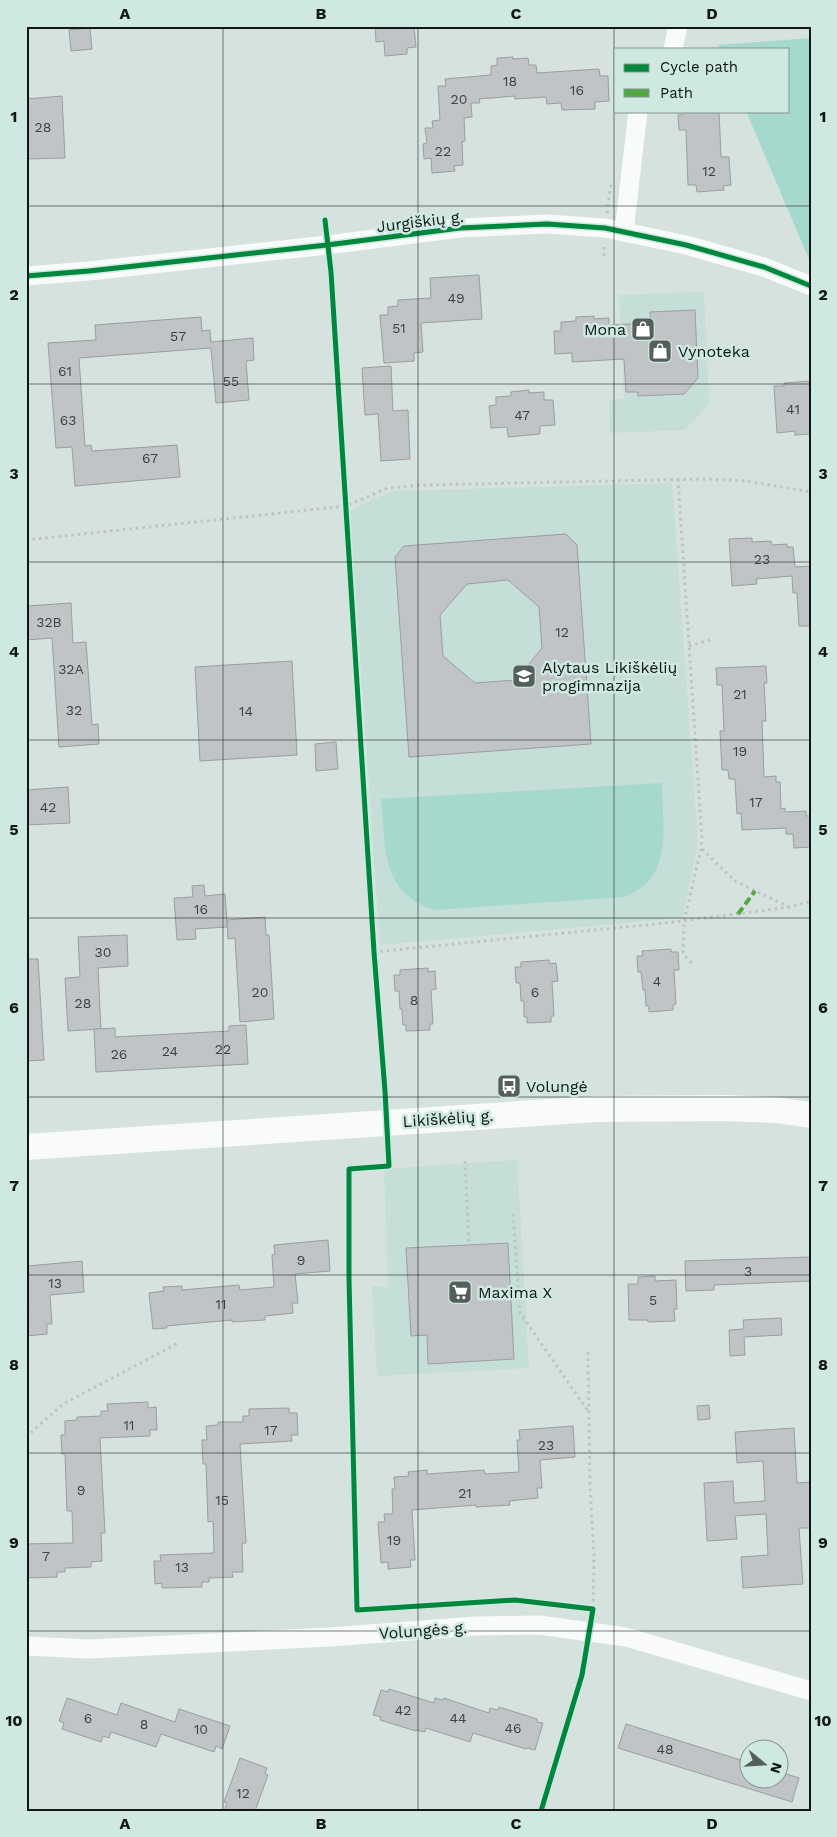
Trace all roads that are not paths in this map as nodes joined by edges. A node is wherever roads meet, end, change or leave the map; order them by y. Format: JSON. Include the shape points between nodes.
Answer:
{"nodes":[{"id":1,"x":678,"y":26,"type":"edge"},
{"id":2,"x":673,"y":48,"type":"edge"},
{"id":3,"x":638,"y":112,"type":"edge"},
{"id":4,"x":624,"y":232,"type":"junction"},
{"id":5,"x":26,"y":276,"type":"edge"},
{"id":6,"x":811,"y":286,"type":"edge"},
{"id":7,"x":811,"y":1115,"type":"edge"},
{"id":8,"x":26,"y":1147,"type":"edge"},
{"id":9,"x":26,"y":1646,"type":"edge"},
{"id":10,"x":811,"y":1691,"type":"edge"}],
"edges":[{"from":1,"to":2,"type":"street"},
{"from":3,"to":4,"type":"street"},
{"from":4,"to":5,"type":"street","name":"Jurgiškių g.","via":[[547,224],[460,228]]},
{"from":4,"to":6,"type":"street","name":"Jurgiškių g.","via":[[686,244],[764,267]]},
{"from":7,"to":8,"type":"street","name":"Likiškėlių g.","via":[[726,1108],[596,1109]]},
{"from":9,"to":10,"type":"street","name":"Volungės g.","via":[[89,1649],[539,1625],[626,1637]]}]}
